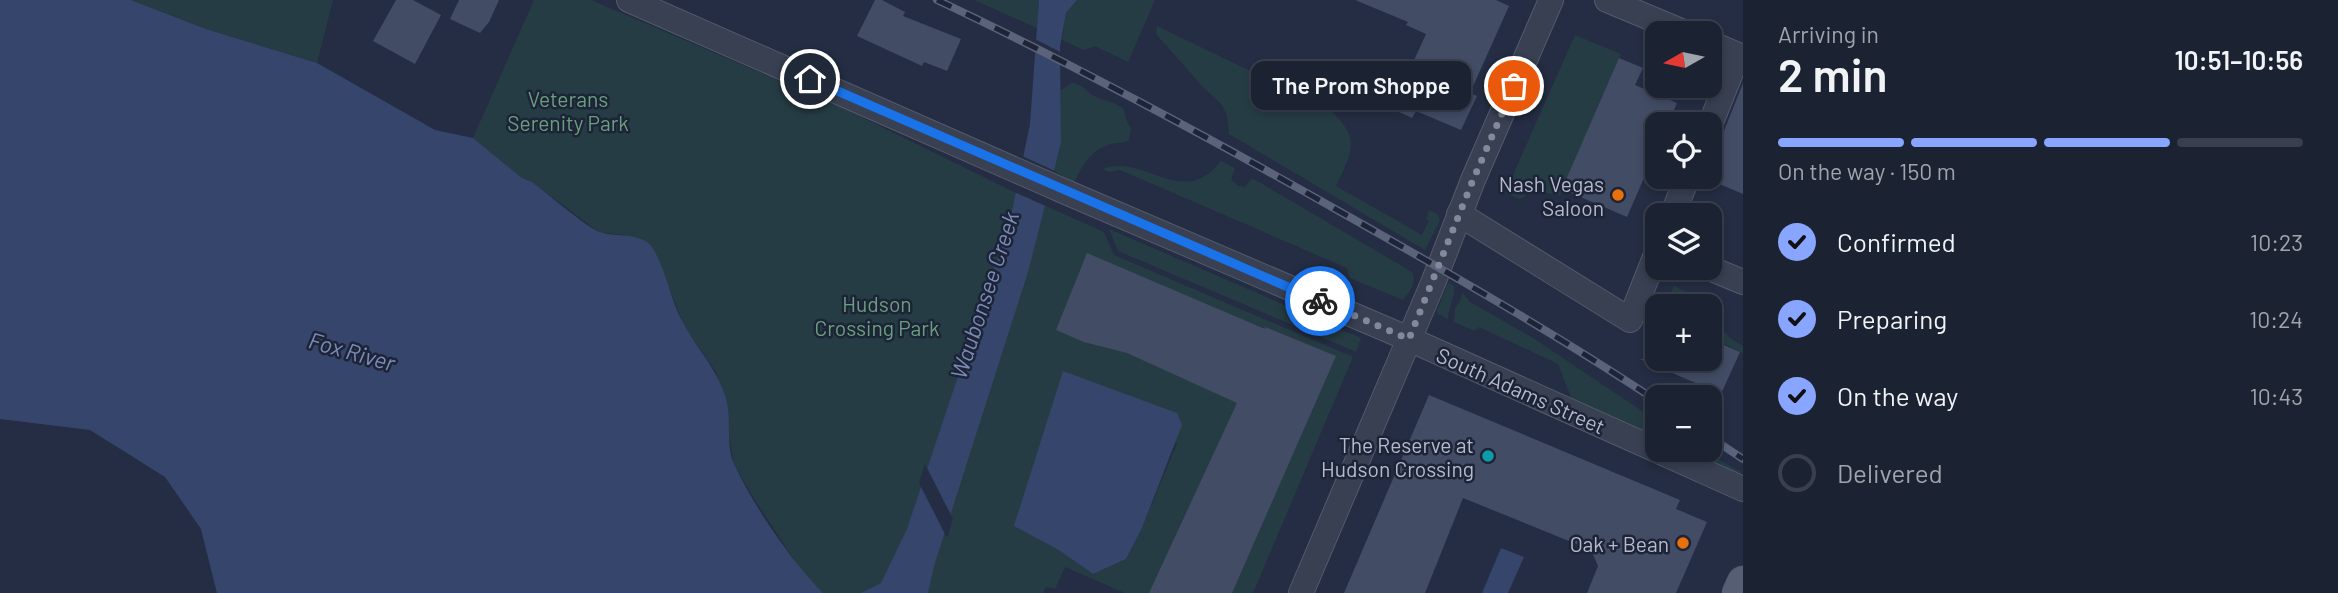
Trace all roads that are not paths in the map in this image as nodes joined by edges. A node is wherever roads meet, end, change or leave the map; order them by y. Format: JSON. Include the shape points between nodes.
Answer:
{"nodes":[{"id":1,"x":629,"y":0,"type":"edge"},
{"id":2,"x":1551,"y":0,"type":"edge"},
{"id":3,"x":1607,"y":0,"type":"edge"},
{"id":4,"x":1657,"y":21,"type":"edge"},
{"id":5,"x":1722,"y":48,"type":"edge"},
{"id":6,"x":1741,"y":56,"type":"edge"},
{"id":7,"x":1715,"y":112,"type":"edge"},
{"id":8,"x":1460,"y":214,"type":"junction"},
{"id":9,"x":1722,"y":273,"type":"edge"},
{"id":10,"x":1646,"y":280,"type":"edge"},
{"id":11,"x":1743,"y":282,"type":"edge"},
{"id":12,"x":1409,"y":339,"type":"junction"},
{"id":13,"x":1743,"y":489,"type":"edge"},
{"id":14,"x":1743,"y":582,"type":"edge"},
{"id":15,"x":1301,"y":593,"type":"edge"},
{"id":16,"x":1738,"y":593,"type":"edge"}],
"edges":[{"from":1,"to":12,"type":"street","name":"South Adams Street"},
{"from":2,"to":8,"type":"street"},
{"from":3,"to":4,"type":"street"},
{"from":5,"to":6,"type":"street"},
{"from":6,"to":7,"type":"street"},
{"from":8,"to":10,"type":"street","via":[[1630,320]]},
{"from":8,"to":12,"type":"street"},
{"from":9,"to":11,"type":"street"},
{"from":12,"to":13,"type":"street","name":"South Adams Street"},
{"from":12,"to":15,"type":"street"},
{"from":14,"to":16,"type":"main road"}]}
